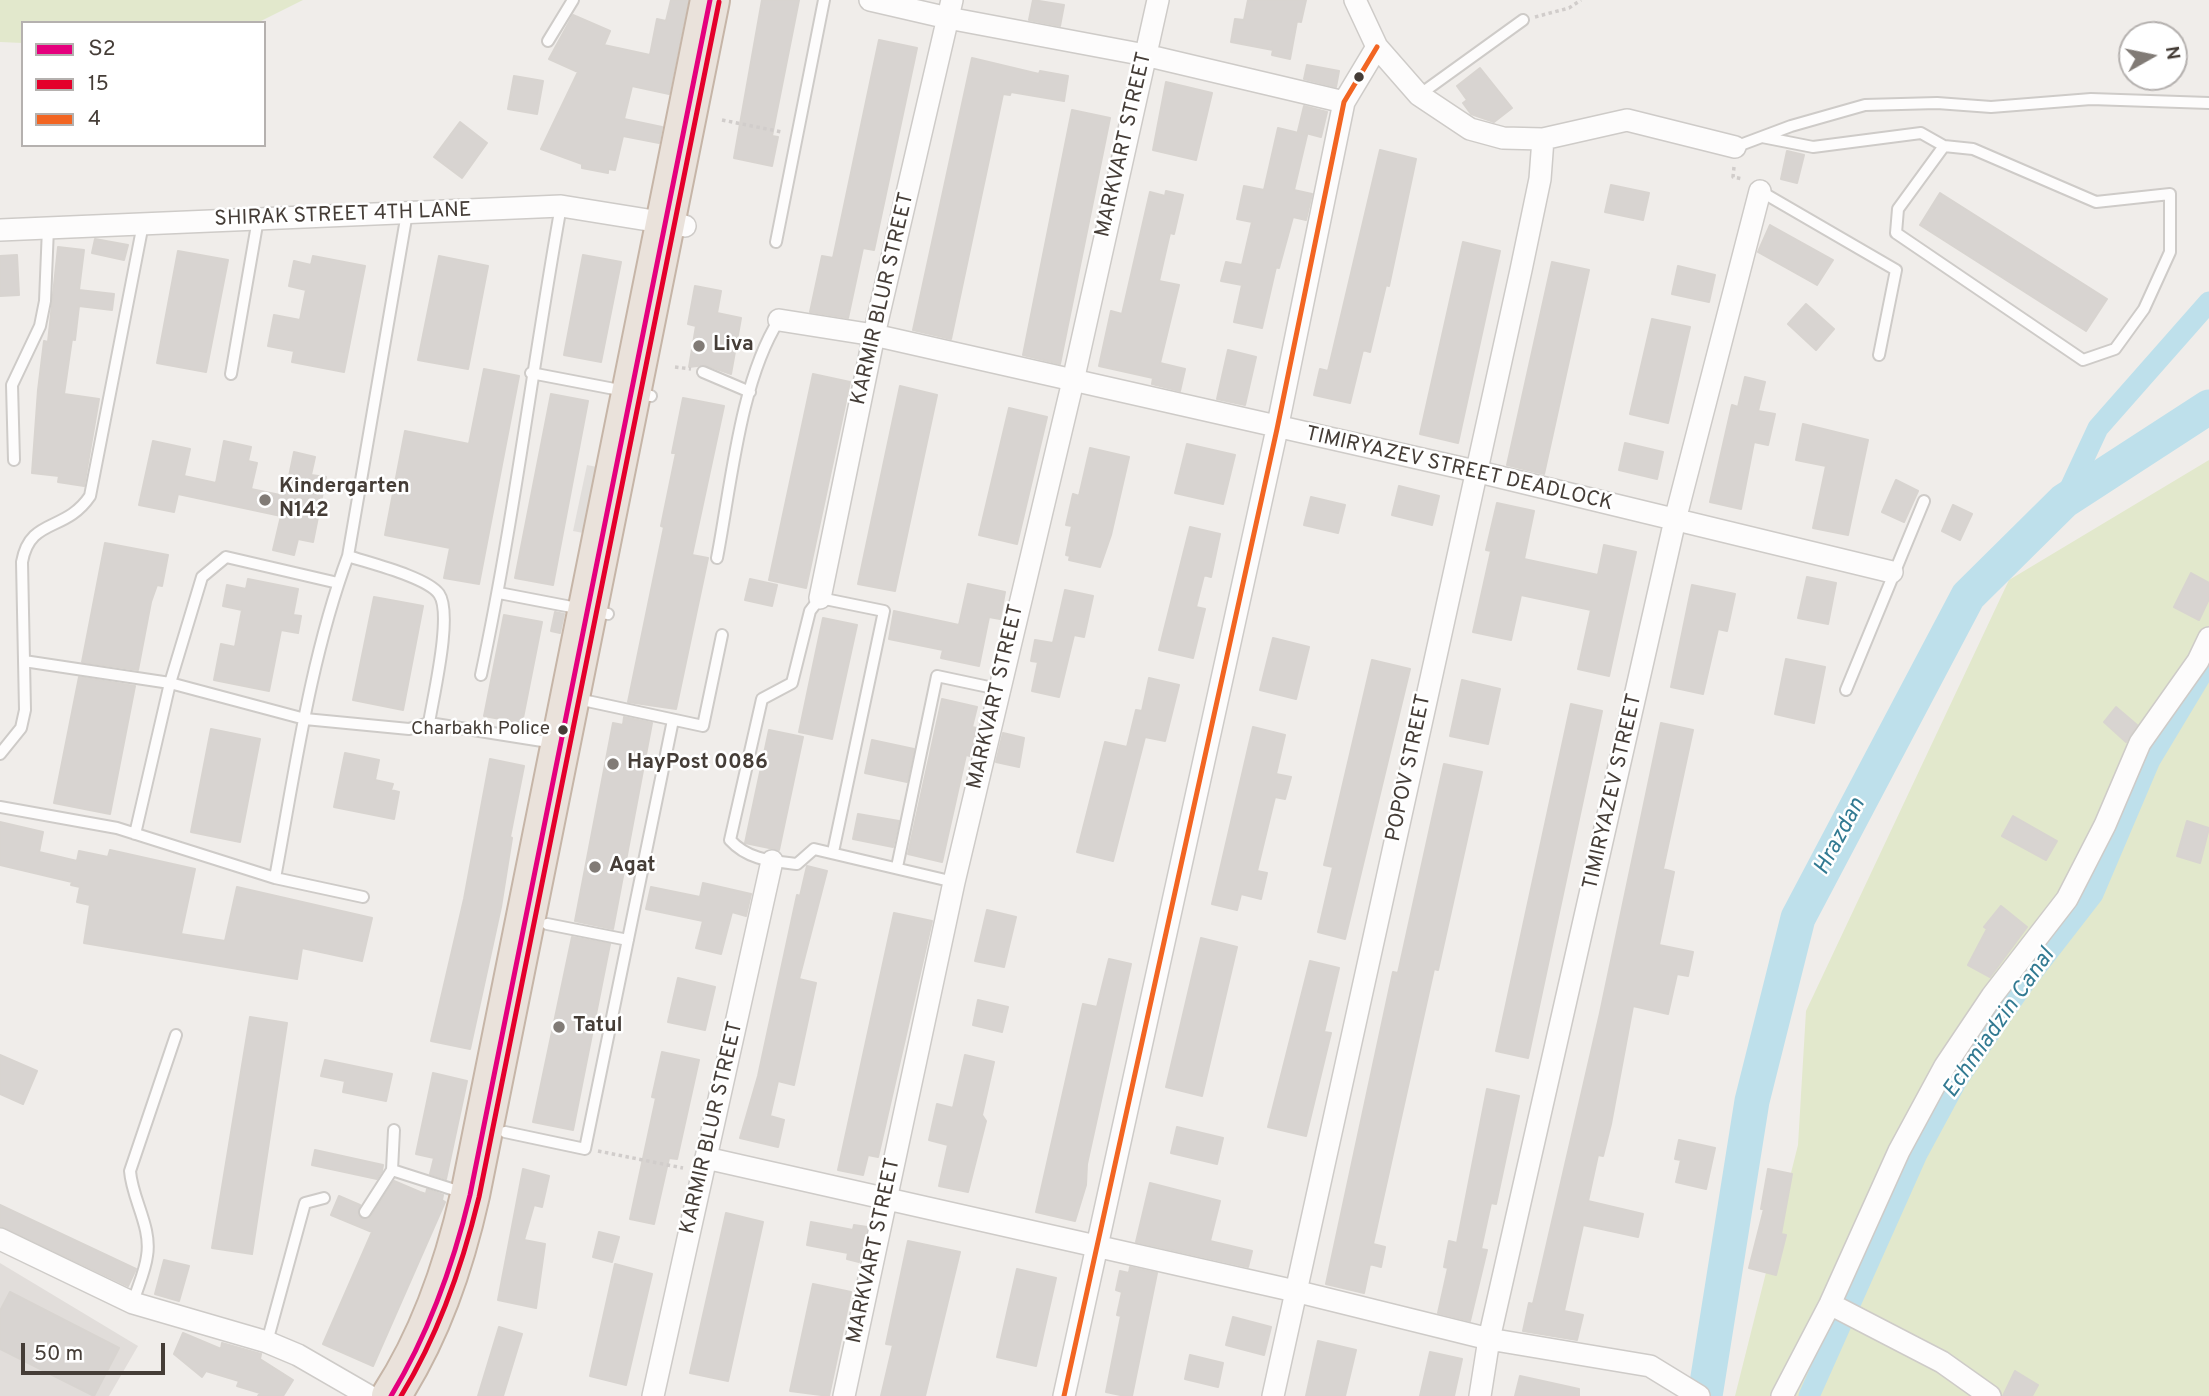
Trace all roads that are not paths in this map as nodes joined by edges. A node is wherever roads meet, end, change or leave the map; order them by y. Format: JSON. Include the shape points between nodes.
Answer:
{"nodes":[{"id":1,"x":573,"y":0,"type":"edge"},
{"id":2,"x":710,"y":0,"type":"edge"},
{"id":3,"x":730,"y":0,"type":"edge"},
{"id":4,"x":824,"y":0,"type":"edge"},
{"id":5,"x":870,"y":0,"type":"edge"},
{"id":6,"x":1158,"y":0,"type":"edge"},
{"id":7,"x":1355,"y":0,"type":"edge"},
{"id":8,"x":950,"y":9,"type":"edge"},
{"id":9,"x":1523,"y":20,"type":"road end"},
{"id":10,"x":548,"y":41,"type":"dead end"},
{"id":11,"x":1377,"y":47,"type":"junction"},
{"id":12,"x":1146,"y":55,"type":"junction"},
{"id":13,"x":1419,"y":95,"type":"junction"},
{"id":14,"x":1344,"y":102,"type":"junction"},
{"id":15,"x":2209,"y":103,"type":"edge"},
{"id":16,"x":1762,"y":137,"type":"junction"},
{"id":17,"x":1543,"y":139,"type":"junction"},
{"id":18,"x":1944,"y":146,"type":"junction"},
{"id":19,"x":1735,"y":147,"type":"joint"},
{"id":20,"x":1752,"y":185,"type":"joint"},
{"id":21,"x":561,"y":206,"type":"junction"},
{"id":22,"x":407,"y":213,"type":"junction"},
{"id":23,"x":258,"y":219,"type":"junction"},
{"id":24,"x":143,"y":224,"type":"junction"},
{"id":25,"x":675,"y":225,"type":"junction"},
{"id":26,"x":48,"y":228,"type":"junction"},
{"id":27,"x":0,"y":230,"type":"edge"},
{"id":28,"x":776,"y":242,"type":"dead end"},
{"id":29,"x":779,"y":320,"type":"joint"},
{"id":30,"x":874,"y":335,"type":"junction"},
{"id":31,"x":1879,"y":355,"type":"dead end"},
{"id":32,"x":703,"y":372,"type":"dead end"},
{"id":33,"x":531,"y":373,"type":"junction"},
{"id":34,"x":230,"y":374,"type":"dead end"},
{"id":35,"x":1073,"y":381,"type":"junction"},
{"id":36,"x":750,"y":392,"type":"junction"},
{"id":37,"x":641,"y":394,"type":"junction"},
{"id":38,"x":1277,"y":429,"type":"junction"},
{"id":39,"x":13,"y":460,"type":"dead end"},
{"id":40,"x":1475,"y":471,"type":"junction"},
{"id":41,"x":1924,"y":501,"type":"dead end"},
{"id":42,"x":1675,"y":520,"type":"junction"},
{"id":43,"x":348,"y":556,"type":"junction"},
{"id":44,"x":718,"y":558,"type":"dead end"},
{"id":45,"x":1892,"y":572,"type":"junction"},
{"id":46,"x":338,"y":583,"type":"junction"},
{"id":47,"x":499,"y":593,"type":"junction"},
{"id":48,"x":820,"y":598,"type":"junction"},
{"id":49,"x":598,"y":612,"type":"junction"},
{"id":50,"x":722,"y":635,"type":"dead end"},
{"id":51,"x":2209,"y":638,"type":"edge"},
{"id":52,"x":24,"y":661,"type":"junction"},
{"id":53,"x":481,"y":675,"type":"dead end"},
{"id":54,"x":170,"y":683,"type":"junction"},
{"id":55,"x":998,"y":690,"type":"junction"},
{"id":56,"x":1846,"y":690,"type":"dead end"},
{"id":57,"x":581,"y":700,"type":"junction"},
{"id":58,"x":305,"y":719,"type":"junction"},
{"id":59,"x":673,"y":720,"type":"junction"},
{"id":60,"x":429,"y":723,"type":"junction"},
{"id":61,"x":561,"y":744,"type":"junction"},
{"id":62,"x":0,"y":754,"type":"edge"},
{"id":63,"x":0,"y":807,"type":"edge"},
{"id":64,"x":135,"y":834,"type":"junction"},
{"id":65,"x":833,"y":852,"type":"junction"},
{"id":66,"x":772,"y":861,"type":"junction"},
{"id":67,"x":897,"y":867,"type":"junction"},
{"id":68,"x":275,"y":878,"type":"junction"},
{"id":69,"x":954,"y":882,"type":"junction"},
{"id":70,"x":363,"y":897,"type":"dead end"},
{"id":71,"x":547,"y":924,"type":"junction"},
{"id":72,"x":628,"y":940,"type":"junction"},
{"id":73,"x":176,"y":1035,"type":"dead end"},
{"id":74,"x":394,"y":1130,"type":"dead end"},
{"id":75,"x":505,"y":1132,"type":"junction"},
{"id":76,"x":706,"y":1158,"type":"junction"},
{"id":77,"x":392,"y":1170,"type":"junction"},
{"id":78,"x":470,"y":1195,"type":"junction"},
{"id":79,"x":324,"y":1198,"type":"dead end"},
{"id":80,"x":886,"y":1200,"type":"junction"},
{"id":81,"x":365,"y":1212,"type":"dead end"},
{"id":82,"x":0,"y":1239,"type":"edge"},
{"id":83,"x":1097,"y":1248,"type":"junction"},
{"id":84,"x":1294,"y":1291,"type":"junction"},
{"id":85,"x":133,"y":1303,"type":"junction"},
{"id":86,"x":1830,"y":1304,"type":"junction"},
{"id":87,"x":1489,"y":1339,"type":"junction"},
{"id":88,"x":267,"y":1342,"type":"junction"},
{"id":89,"x":369,"y":1396,"type":"edge"},
{"id":90,"x":391,"y":1396,"type":"edge"},
{"id":91,"x":414,"y":1396,"type":"edge"},
{"id":92,"x":653,"y":1396,"type":"edge"},
{"id":93,"x":844,"y":1396,"type":"edge"},
{"id":94,"x":1064,"y":1396,"type":"edge"},
{"id":95,"x":1273,"y":1396,"type":"edge"},
{"id":96,"x":1480,"y":1396,"type":"edge"},
{"id":97,"x":1699,"y":1396,"type":"edge"},
{"id":98,"x":1782,"y":1396,"type":"edge"},
{"id":99,"x":1990,"y":1396,"type":"edge"}],
"edges":[{"from":1,"to":10,"type":"lane"},
{"from":2,"to":25,"type":"highway"},
{"from":3,"to":25,"type":"highway"},
{"from":4,"to":28,"type":"lane"},
{"from":5,"to":8,"type":"street"},
{"from":6,"to":12,"type":"street","name":"MARKVART STREET"},
{"from":7,"to":11,"type":"street"},
{"from":8,"to":12,"type":"street"},
{"from":8,"to":30,"type":"street","name":"KARMIR BLUR STREET"},
{"from":9,"to":13,"type":"lane"},
{"from":11,"to":13,"type":"street"},
{"from":11,"to":14,"type":"street"},
{"from":12,"to":14,"type":"street"},
{"from":12,"to":35,"type":"street","name":"MARKVART STREET"},
{"from":13,"to":17,"type":"street","via":[[1470,129],[1503,138]]},
{"from":14,"to":38,"type":"street"},
{"from":15,"to":16,"type":"lane","via":[[2091,99],[1991,107],[1865,105]]},
{"from":16,"to":18,"type":"lane","via":[[1813,147],[1921,133]]},
{"from":16,"to":19,"type":"lane"},
{"from":17,"to":19,"type":"street","via":[[1627,120]]},
{"from":17,"to":40,"type":"street","name":"POPOV STREET","via":[[1534,210]]},
{"from":18,"to":18,"type":"lane","via":[[1973,149],[2095,202],[2170,194],[2170,252],[2144,309],[2115,349],[2083,360],[1896,233],[1898,209]]},
{"from":20,"to":31,"type":"lane","via":[[1896,271]]},
{"from":20,"to":42,"type":"street","name":"TIMIRYAZEV STREET"},
{"from":21,"to":22,"type":"street","name":"SHIRAK STREET 4TH LANE"},
{"from":21,"to":25,"type":"street","name":"SHIRAK STREET 4TH LANE"},
{"from":21,"to":33,"type":"lane"},
{"from":22,"to":23,"type":"street","name":"SHIRAK STREET 4TH LANE"},
{"from":22,"to":43,"type":"lane"},
{"from":23,"to":24,"type":"street","name":"SHIRAK STREET 4TH LANE"},
{"from":23,"to":34,"type":"lane"},
{"from":24,"to":26,"type":"street","name":"SHIRAK STREET 4TH LANE"},
{"from":24,"to":52,"type":"lane","via":[[90,496],[66,520],[32,535],[25,543]]},
{"from":25,"to":37,"type":"highway"},
{"from":26,"to":27,"type":"street","name":"SHIRAK STREET 4TH LANE"},
{"from":26,"to":39,"type":"lane","via":[[40,326],[12,386]]},
{"from":29,"to":30,"type":"street","name":"TIMIRYAZEV STREET DEADLOCK"},
{"from":29,"to":36,"type":"lane","via":[[758,359]]},
{"from":30,"to":35,"type":"street","name":"TIMIRYAZEV STREET DEADLOCK"},
{"from":30,"to":48,"type":"street","name":"KARMIR BLUR STREET"},
{"from":32,"to":36,"type":"lane"},
{"from":33,"to":37,"type":"lane"},
{"from":33,"to":47,"type":"lane"},
{"from":35,"to":38,"type":"street","name":"TIMIRYAZEV STREET DEADLOCK"},
{"from":35,"to":55,"type":"street","name":"MARKVART STREET"},
{"from":36,"to":44,"type":"lane"},
{"from":37,"to":49,"type":"highway"},
{"from":38,"to":40,"type":"street","name":"TIMIRYAZEV STREET DEADLOCK"},
{"from":38,"to":83,"type":"street"},
{"from":40,"to":42,"type":"street","name":"TIMIRYAZEV STREET DEADLOCK"},
{"from":40,"to":84,"type":"street","name":"POPOV STREET"},
{"from":41,"to":45,"type":"lane"},
{"from":42,"to":45,"type":"street","name":"TIMIRYAZEV STREET DEADLOCK"},
{"from":42,"to":87,"type":"street","name":"TIMIRYAZEV STREET"},
{"from":43,"to":46,"type":"lane"},
{"from":43,"to":60,"type":"lane","via":[[425,583],[439,594],[444,614]]},
{"from":45,"to":56,"type":"lane"},
{"from":46,"to":54,"type":"lane","via":[[226,557],[202,577]]},
{"from":46,"to":58,"type":"lane"},
{"from":47,"to":49,"type":"lane"},
{"from":47,"to":53,"type":"lane"},
{"from":48,"to":65,"type":"lane","via":[[884,611]]},
{"from":48,"to":66,"type":"lane","via":[[810,611],[792,683],[762,699],[730,841],[743,854]]},
{"from":49,"to":57,"type":"highway"},
{"from":50,"to":59,"type":"lane","via":[[702,726]]},
{"from":51,"to":86,"type":"street","via":[[2140,743],[2067,899],[1945,1066],[1899,1151]]},
{"from":52,"to":54,"type":"lane"},
{"from":52,"to":62,"type":"lane","via":[[23,719]]},
{"from":54,"to":58,"type":"lane"},
{"from":54,"to":64,"type":"lane"},
{"from":55,"to":67,"type":"lane","via":[[937,676]]},
{"from":55,"to":69,"type":"street","name":"MARKVART STREET"},
{"from":57,"to":59,"type":"lane"},
{"from":57,"to":61,"type":"highway"},
{"from":57,"to":71,"type":"highway"},
{"from":58,"to":60,"type":"lane","via":[[410,729]]},
{"from":58,"to":68,"type":"lane"},
{"from":59,"to":72,"type":"lane"},
{"from":60,"to":61,"type":"lane"},
{"from":61,"to":78,"type":"highway"},
{"from":63,"to":64,"type":"lane"},
{"from":64,"to":68,"type":"lane"},
{"from":65,"to":66,"type":"lane","via":[[814,849],[797,864]]},
{"from":65,"to":67,"type":"lane"},
{"from":66,"to":76,"type":"street","name":"KARMIR BLUR STREET"},
{"from":67,"to":69,"type":"lane"},
{"from":68,"to":70,"type":"lane"},
{"from":69,"to":80,"type":"street","name":"MARKVART STREET"},
{"from":71,"to":72,"type":"lane"},
{"from":71,"to":75,"type":"highway"},
{"from":72,"to":75,"type":"lane","via":[[585,1149]]},
{"from":73,"to":85,"type":"lane","via":[[130,1171],[147,1240]]},
{"from":74,"to":77,"type":"lane"},
{"from":75,"to":91,"type":"highway","via":[[478,1251],[427,1376]]},
{"from":76,"to":80,"type":"street"},
{"from":76,"to":92,"type":"street","name":"KARMIR BLUR STREET"},
{"from":77,"to":78,"type":"lane"},
{"from":77,"to":81,"type":"lane"},
{"from":78,"to":90,"type":"highway","via":[[439,1301]]},
{"from":79,"to":88,"type":"lane","via":[[306,1203]]},
{"from":80,"to":83,"type":"street"},
{"from":80,"to":93,"type":"street","name":"MARKVART STREET"},
{"from":82,"to":85,"type":"street"},
{"from":83,"to":84,"type":"street"},
{"from":83,"to":94,"type":"street"},
{"from":84,"to":87,"type":"street"},
{"from":84,"to":95,"type":"street","name":"POPOV STREET"},
{"from":85,"to":88,"type":"street"},
{"from":86,"to":98,"type":"street"},
{"from":86,"to":99,"type":"street","via":[[1942,1362]]},
{"from":87,"to":96,"type":"street","name":"TIMIRYAZEV STREET"},
{"from":87,"to":97,"type":"street","via":[[1650,1366]]},
{"from":88,"to":89,"type":"street"}]}
